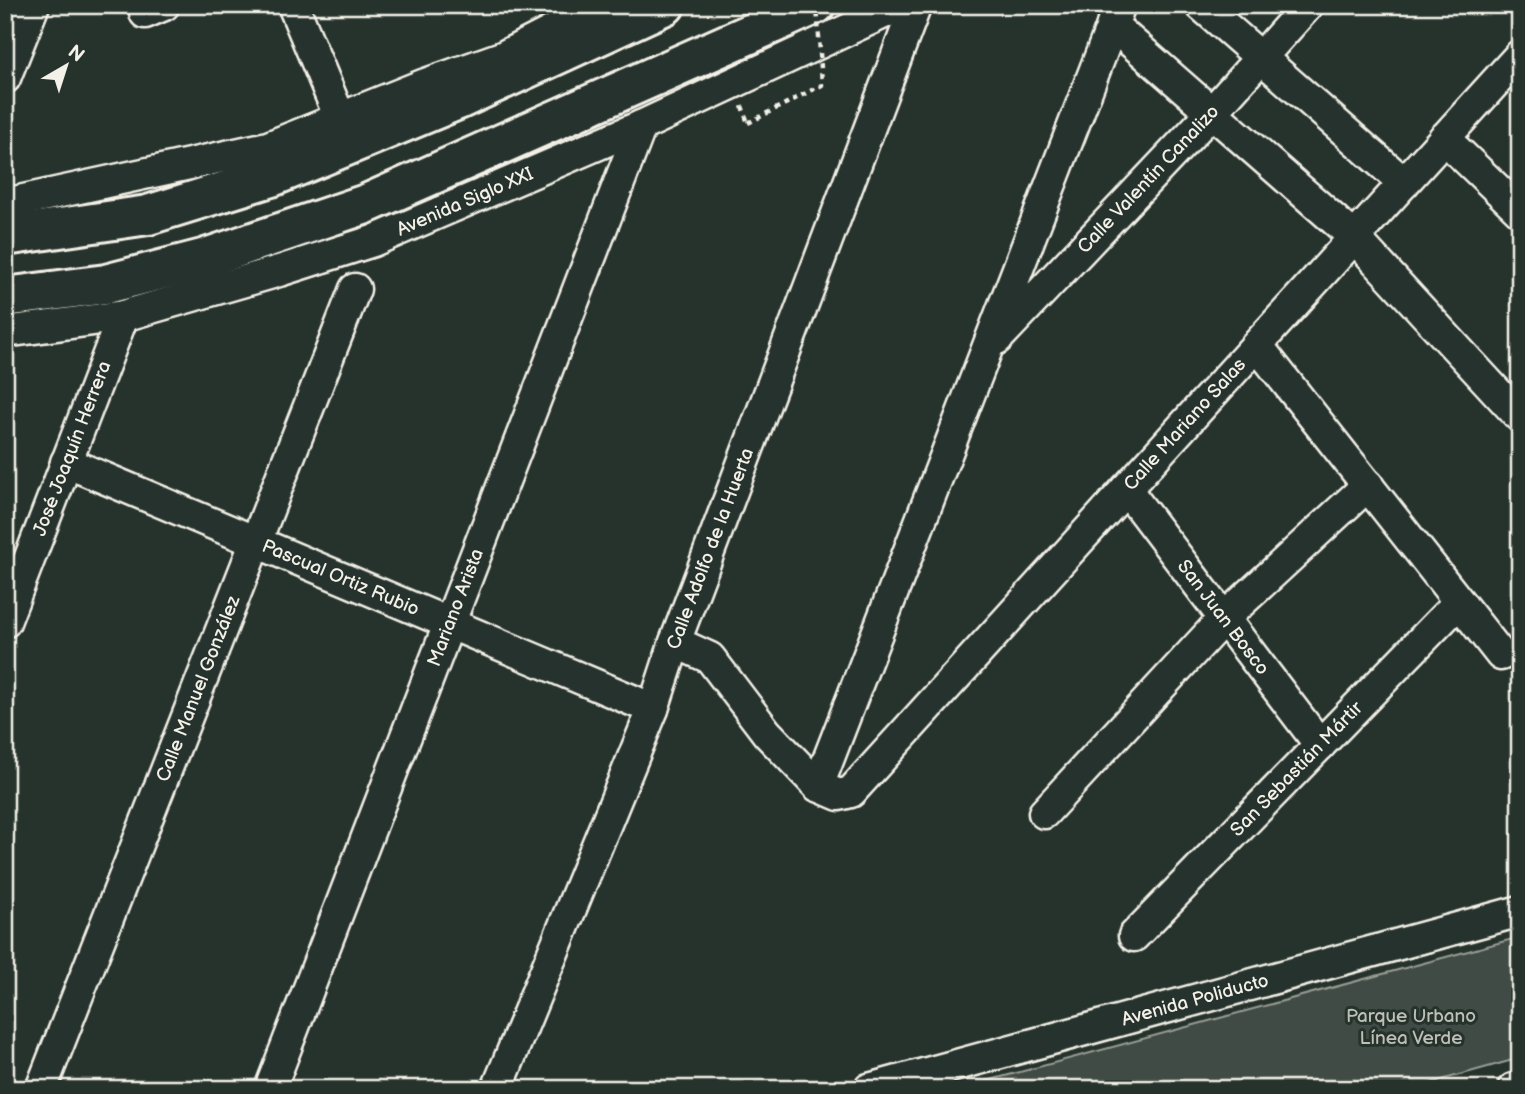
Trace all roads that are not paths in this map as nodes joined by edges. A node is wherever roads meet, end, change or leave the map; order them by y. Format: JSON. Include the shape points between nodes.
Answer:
{"nodes":[{"id":1,"x":34,"y":5,"type":"edge"},
{"id":2,"x":293,"y":5,"type":"edge"},
{"id":3,"x":603,"y":5,"type":"edge"},
{"id":4,"x":664,"y":5,"type":"edge"},
{"id":5,"x":816,"y":5,"type":"edge"},
{"id":6,"x":901,"y":5,"type":"edge"},
{"id":7,"x":915,"y":5,"type":"edge"},
{"id":8,"x":1201,"y":5,"type":"edge"},
{"id":9,"x":1308,"y":5,"type":"edge"},
{"id":10,"x":1116,"y":15,"type":"edge"},
{"id":11,"x":1520,"y":55,"type":"edge"},
{"id":12,"x":1261,"y":58,"type":"junction"},
{"id":13,"x":5,"y":78,"type":"edge"},
{"id":14,"x":1213,"y":112,"type":"junction"},
{"id":15,"x":340,"y":118,"type":"junction"},
{"id":16,"x":641,"y":126,"type":"junction"},
{"id":17,"x":1444,"y":138,"type":"junction"},
{"id":18,"x":1404,"y":183,"type":"junction"},
{"id":19,"x":5,"y":204,"type":"edge"},
{"id":20,"x":1520,"y":211,"type":"edge"},
{"id":21,"x":60,"y":229,"type":"junction"},
{"id":22,"x":5,"y":236,"type":"edge"},
{"id":23,"x":1354,"y":237,"type":"junction"},
{"id":24,"x":355,"y":289,"type":"dead end"},
{"id":25,"x":45,"y":293,"type":"junction"},
{"id":26,"x":5,"y":297,"type":"edge"},
{"id":27,"x":123,"y":316,"type":"junction"},
{"id":28,"x":5,"y":332,"type":"edge"},
{"id":29,"x":1257,"y":345,"type":"junction"},
{"id":30,"x":987,"y":349,"type":"junction"},
{"id":31,"x":1517,"y":414,"type":"edge"},
{"id":32,"x":66,"y":462,"type":"junction"},
{"id":33,"x":1368,"y":485,"type":"junction"},
{"id":34,"x":1126,"y":489,"type":"junction"},
{"id":35,"x":256,"y":542,"type":"junction"},
{"id":36,"x":1458,"y":602,"type":"junction"},
{"id":37,"x":1223,"y":619,"type":"junction"},
{"id":38,"x":5,"y":622,"type":"edge"},
{"id":39,"x":449,"y":624,"type":"junction"},
{"id":40,"x":675,"y":642,"type":"junction"},
{"id":41,"x":1501,"y":655,"type":"dead end"},
{"id":42,"x":653,"y":709,"type":"junction"},
{"id":43,"x":1320,"y":745,"type":"junction"},
{"id":44,"x":818,"y":786,"type":"junction"},
{"id":45,"x":1044,"y":813,"type":"dead end"},
{"id":46,"x":1520,"y":911,"type":"edge"},
{"id":47,"x":1134,"y":936,"type":"dead end"},
{"id":48,"x":1520,"y":1087,"type":"edge"},
{"id":49,"x":41,"y":1089,"type":"edge"},
{"id":50,"x":270,"y":1089,"type":"edge"},
{"id":51,"x":497,"y":1089,"type":"edge"},
{"id":52,"x":869,"y":1089,"type":"edge"},
{"id":53,"x":1513,"y":1089,"type":"edge"}],
"edges":[{"from":1,"to":13,"type":"street"},
{"from":2,"to":15,"type":"street"},
{"from":3,"to":15,"type":"street","via":[[502,57]]},
{"from":4,"to":21,"type":"highway","via":[[458,100],[274,176],[148,215]]},
{"from":5,"to":25,"type":"highway","name":"Avenida Siglo XXI","via":[[366,204],[191,262],[106,284]]},
{"from":6,"to":16,"type":"street","name":"Avenida Siglo XXI"},
{"from":7,"to":40,"type":"street","name":"Calle Adolfo de la Huerta"},
{"from":8,"to":12,"type":"street"},
{"from":9,"to":12,"type":"street","name":"Calle Valentín Canalizo"},
{"from":10,"to":14,"type":"street"},
{"from":10,"to":30,"type":"street"},
{"from":11,"to":17,"type":"street","name":"Calle Mariano Salas"},
{"from":12,"to":14,"type":"street","name":"Calle Valentín Canalizo"},
{"from":12,"to":18,"type":"street"},
{"from":14,"to":23,"type":"street"},
{"from":14,"to":30,"type":"street","name":"Calle Valentín Canalizo"},
{"from":15,"to":19,"type":"street","via":[[268,146]]},
{"from":16,"to":27,"type":"street","name":"Avenida Siglo XXI","via":[[373,240]]},
{"from":16,"to":39,"type":"street","name":"Mariano Arista"},
{"from":17,"to":18,"type":"street","name":"Calle Mariano Salas"},
{"from":17,"to":20,"type":"street"},
{"from":18,"to":23,"type":"street","name":"Calle Mariano Salas"},
{"from":21,"to":22,"type":"highway"},
{"from":21,"to":25,"type":"highway"},
{"from":23,"to":29,"type":"street","name":"Calle Mariano Salas"},
{"from":23,"to":31,"type":"street"},
{"from":24,"to":35,"type":"street","name":"Calle Manuel González"},
{"from":25,"to":26,"type":"highway","name":"Avenida Siglo XXI"},
{"from":27,"to":28,"type":"street","name":"Avenida Siglo XXI"},
{"from":27,"to":32,"type":"street","name":"José Joaquín Herrera"},
{"from":29,"to":33,"type":"street"},
{"from":29,"to":34,"type":"street","name":"Calle Mariano Salas"},
{"from":30,"to":44,"type":"street"},
{"from":32,"to":35,"type":"street","name":"Pascual Ortiz Rubio"},
{"from":32,"to":38,"type":"street","name":"José Joaquín Herrera"},
{"from":33,"to":36,"type":"street"},
{"from":33,"to":37,"type":"street"},
{"from":34,"to":37,"type":"street","name":"San Juan Bosco"},
{"from":34,"to":44,"type":"street","name":"Calle Mariano Salas","via":[[851,792],[839,796]]},
{"from":35,"to":39,"type":"street","name":"Pascual Ortiz Rubio"},
{"from":35,"to":49,"type":"street","name":"Calle Manuel González"},
{"from":36,"to":41,"type":"street"},
{"from":36,"to":43,"type":"street","name":"San Sebastián Mártir"},
{"from":37,"to":43,"type":"street","name":"San Juan Bosco"},
{"from":37,"to":45,"type":"street"},
{"from":39,"to":42,"type":"street","name":"Pascual Ortiz Rubio"},
{"from":39,"to":50,"type":"street","name":"Mariano Arista"},
{"from":40,"to":42,"type":"street","name":"Calle Adolfo de la Huerta"},
{"from":40,"to":44,"type":"street","via":[[710,658],[767,733]]},
{"from":42,"to":51,"type":"street","name":"Calle Adolfo de la Huerta"},
{"from":43,"to":47,"type":"street","name":"San Sebastián Mártir"},
{"from":46,"to":52,"type":"street","name":"Avenida Poliducto"},
{"from":48,"to":53,"type":"street"}]}
